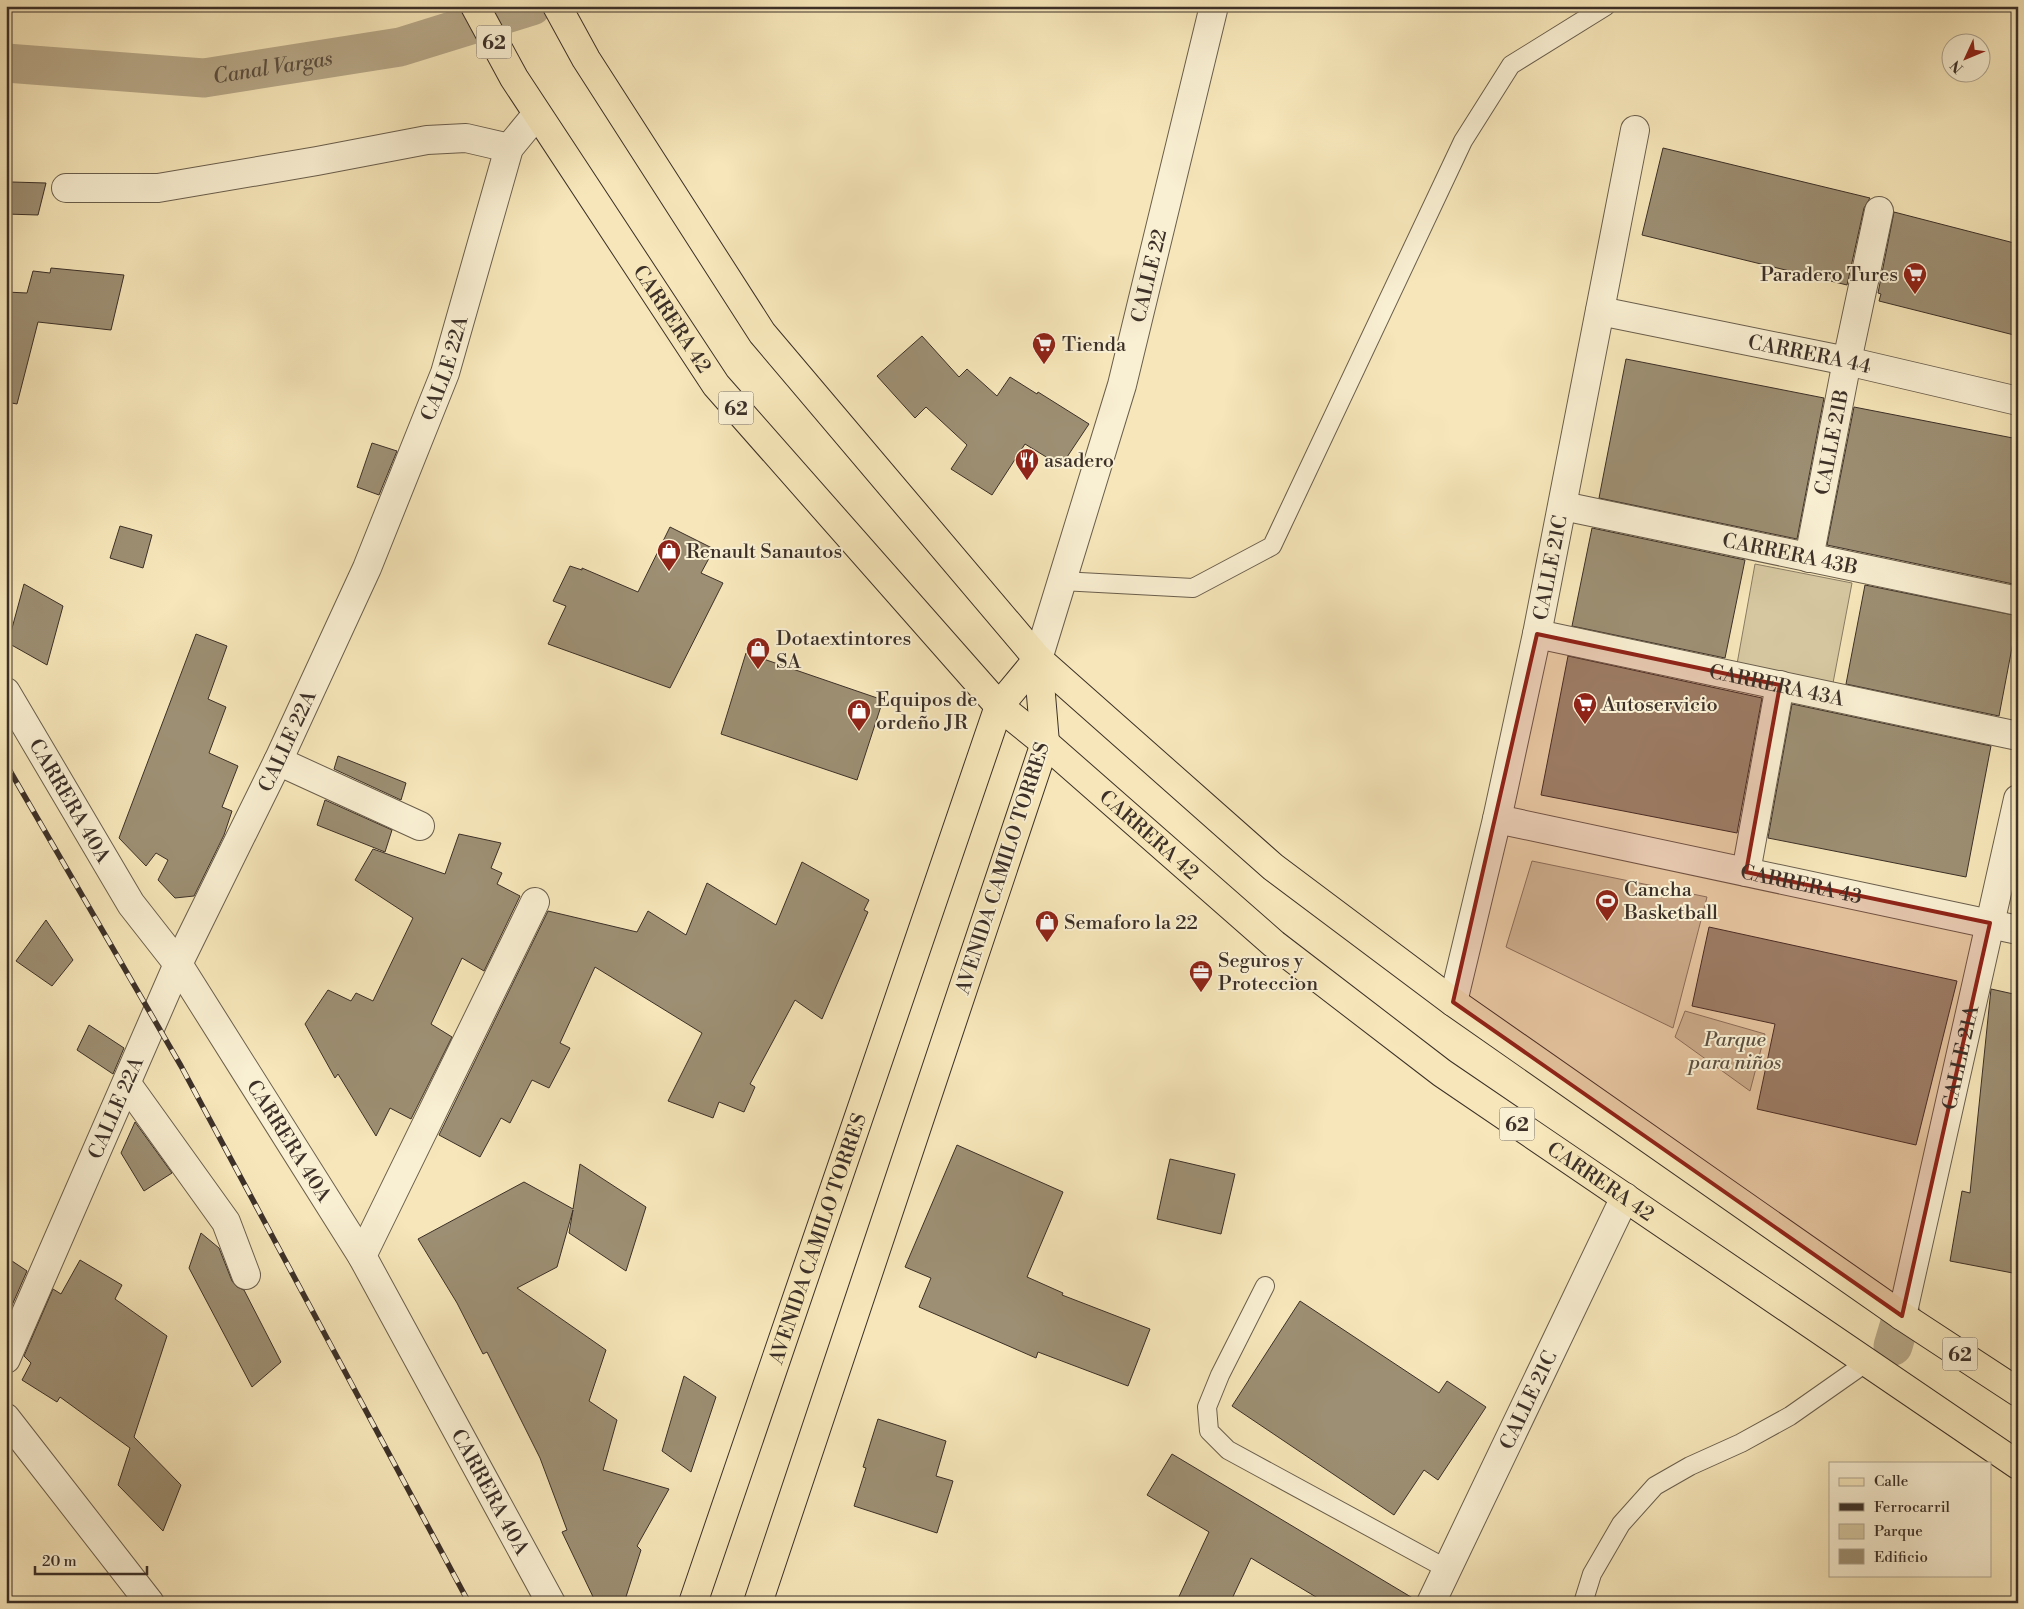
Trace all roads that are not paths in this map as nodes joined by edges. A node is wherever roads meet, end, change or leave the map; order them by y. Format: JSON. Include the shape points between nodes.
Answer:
{"nodes":[{"id":1,"x":475,"y":6,"type":"edge"},
{"id":2,"x":557,"y":6,"type":"edge"},
{"id":3,"x":1214,"y":6,"type":"edge"},
{"id":4,"x":1606,"y":6,"type":"edge"},
{"id":5,"x":537,"y":114,"type":"junction"},
{"id":6,"x":1634,"y":130,"type":"dead end"},
{"id":7,"x":509,"y":148,"type":"junction"},
{"id":8,"x":66,"y":188,"type":"dead end"},
{"id":9,"x":1879,"y":211,"type":"dead end"},
{"id":10,"x":1600,"y":311,"type":"junction"},
{"id":11,"x":1847,"y":361,"type":"junction"},
{"id":12,"x":2018,"y":401,"type":"edge"},
{"id":13,"x":1563,"y":506,"type":"junction"},
{"id":14,"x":1809,"y":558,"type":"junction"},
{"id":15,"x":1061,"y":581,"type":"junction"},
{"id":16,"x":2018,"y":601,"type":"edge"},
{"id":17,"x":1537,"y":634,"type":"junction"},
{"id":18,"x":1038,"y":659,"type":"junction"},
{"id":19,"x":1780,"y":685,"type":"junction"},
{"id":20,"x":6,"y":692,"type":"edge"},
{"id":21,"x":1000,"y":706,"type":"junction"},
{"id":22,"x":2018,"y":736,"type":"edge"},
{"id":23,"x":1045,"y":743,"type":"junction"},
{"id":24,"x":278,"y":761,"type":"junction"},
{"id":25,"x":2018,"y":799,"type":"edge"},
{"id":26,"x":1497,"y":819,"type":"junction"},
{"id":27,"x":420,"y":826,"type":"dead end"},
{"id":28,"x":1746,"y":872,"type":"junction"},
{"id":29,"x":535,"y":902,"type":"dead end"},
{"id":30,"x":1990,"y":923,"type":"junction"},
{"id":31,"x":2018,"y":930,"type":"edge"},
{"id":32,"x":178,"y":964,"type":"junction"},
{"id":33,"x":1453,"y":1002,"type":"junction"},
{"id":34,"x":127,"y":1084,"type":"junction"},
{"id":35,"x":1625,"y":1197,"type":"junction"},
{"id":36,"x":362,"y":1256,"type":"junction"},
{"id":37,"x":246,"y":1275,"type":"dead end"},
{"id":38,"x":1265,"y":1286,"type":"dead end"},
{"id":39,"x":1902,"y":1316,"type":"junction"},
{"id":40,"x":6,"y":1359,"type":"edge"},
{"id":41,"x":1866,"y":1362,"type":"junction"},
{"id":42,"x":2018,"y":1392,"type":"edge"},
{"id":43,"x":6,"y":1418,"type":"edge"},
{"id":44,"x":2018,"y":1465,"type":"edge"},
{"id":45,"x":1447,"y":1569,"type":"junction"},
{"id":46,"x":150,"y":1603,"type":"edge"},
{"id":47,"x":551,"y":1603,"type":"edge"},
{"id":48,"x":694,"y":1603,"type":"edge"},
{"id":49,"x":758,"y":1603,"type":"edge"},
{"id":50,"x":1431,"y":1603,"type":"edge"},
{"id":51,"x":1583,"y":1603,"type":"edge"}],
"edges":[{"from":1,"to":5,"type":"main road","name":"CARRERA 42","number":"62"},
{"from":2,"to":18,"type":"main road","number":"62","via":[[586,59],[762,332]]},
{"from":3,"to":15,"type":"street","name":"CALLE 22","via":[[1122,385]]},
{"from":4,"to":15,"type":"lane","via":[[1511,65],[1463,141],[1272,546],[1193,588]]},
{"from":5,"to":7,"type":"street","name":"CALLE 22A"},
{"from":5,"to":21,"type":"main road","name":"CARRERA 42","number":"62","via":[[716,385]]},
{"from":6,"to":10,"type":"street","name":"CALLE 21C"},
{"from":7,"to":8,"type":"street","via":[[466,138],[427,140],[158,188]]},
{"from":7,"to":24,"type":"street","name":"CALLE 22A","via":[[445,373],[367,568]]},
{"from":9,"to":11,"type":"street","name":"CALLE 21B"},
{"from":10,"to":11,"type":"street","name":"CARRERA 44"},
{"from":10,"to":13,"type":"street","name":"CALLE 21C"},
{"from":11,"to":12,"type":"street","name":"CARRERA 44"},
{"from":11,"to":14,"type":"street","name":"CALLE 21B"},
{"from":13,"to":14,"type":"street","name":"CARRERA 43B"},
{"from":13,"to":17,"type":"street","name":"CALLE 21C"},
{"from":14,"to":16,"type":"street","name":"CARRERA 43B"},
{"from":15,"to":18,"type":"street","name":"CALLE 22"},
{"from":17,"to":19,"type":"street","name":"CARRERA 43A"},
{"from":17,"to":26,"type":"street","name":"CALLE 21C"},
{"from":18,"to":21,"type":"main road","name":"AVENIDA CAMILO TORRES"},
{"from":18,"to":23,"type":"main road","name":"AVENIDA CAMILO TORRES"},
{"from":18,"to":33,"type":"main road","number":"62","via":[[1273,867]]},
{"from":19,"to":22,"type":"street","name":"CARRERA 43A"},
{"from":19,"to":28,"type":"street"},
{"from":20,"to":32,"type":"street","name":"CARRERA 40A","via":[[131,904]]},
{"from":21,"to":23,"type":"main road","name":"CARRERA 42","number":"62"},
{"from":21,"to":48,"type":"main road","name":"AVENIDA CAMILO TORRES"},
{"from":23,"to":35,"type":"main road","name":"CARRERA 42","number":"62","via":[[1282,950],[1442,1073]]},
{"from":23,"to":49,"type":"main road","name":"AVENIDA CAMILO TORRES"},
{"from":24,"to":27,"type":"street"},
{"from":24,"to":32,"type":"street","name":"CALLE 22A"},
{"from":25,"to":30,"type":"street","name":"CALLE 21A"},
{"from":26,"to":28,"type":"street","name":"CARRERA 43"},
{"from":26,"to":33,"type":"street","name":"CALLE 21C"},
{"from":28,"to":30,"type":"street","name":"CARRERA 43"},
{"from":29,"to":36,"type":"street"},
{"from":30,"to":31,"type":"street","name":"CARRERA 43"},
{"from":30,"to":39,"type":"street","name":"CALLE 21A"},
{"from":32,"to":34,"type":"street","name":"CALLE 22A"},
{"from":32,"to":36,"type":"street","name":"CARRERA 40A"},
{"from":33,"to":39,"type":"main road","number":"62"},
{"from":34,"to":37,"type":"street","via":[[226,1222]]},
{"from":34,"to":40,"type":"street","name":"CALLE 22A"},
{"from":35,"to":41,"type":"main road","name":"CARRERA 42","number":"62"},
{"from":35,"to":45,"type":"street","name":"CALLE 21C"},
{"from":36,"to":47,"type":"street","name":"CARRERA 40A"},
{"from":38,"to":45,"type":"lane","via":[[1207,1407],[1209,1432],[1228,1450]]},
{"from":39,"to":42,"type":"main road","number":"62"},
{"from":41,"to":44,"type":"main road","name":"CARRERA 42","number":"62"},
{"from":41,"to":51,"type":"lane","via":[[1790,1416],[1655,1486],[1621,1524],[1592,1574]]},
{"from":43,"to":46,"type":"street"},
{"from":45,"to":50,"type":"street","name":"CALLE 21C"}]}
